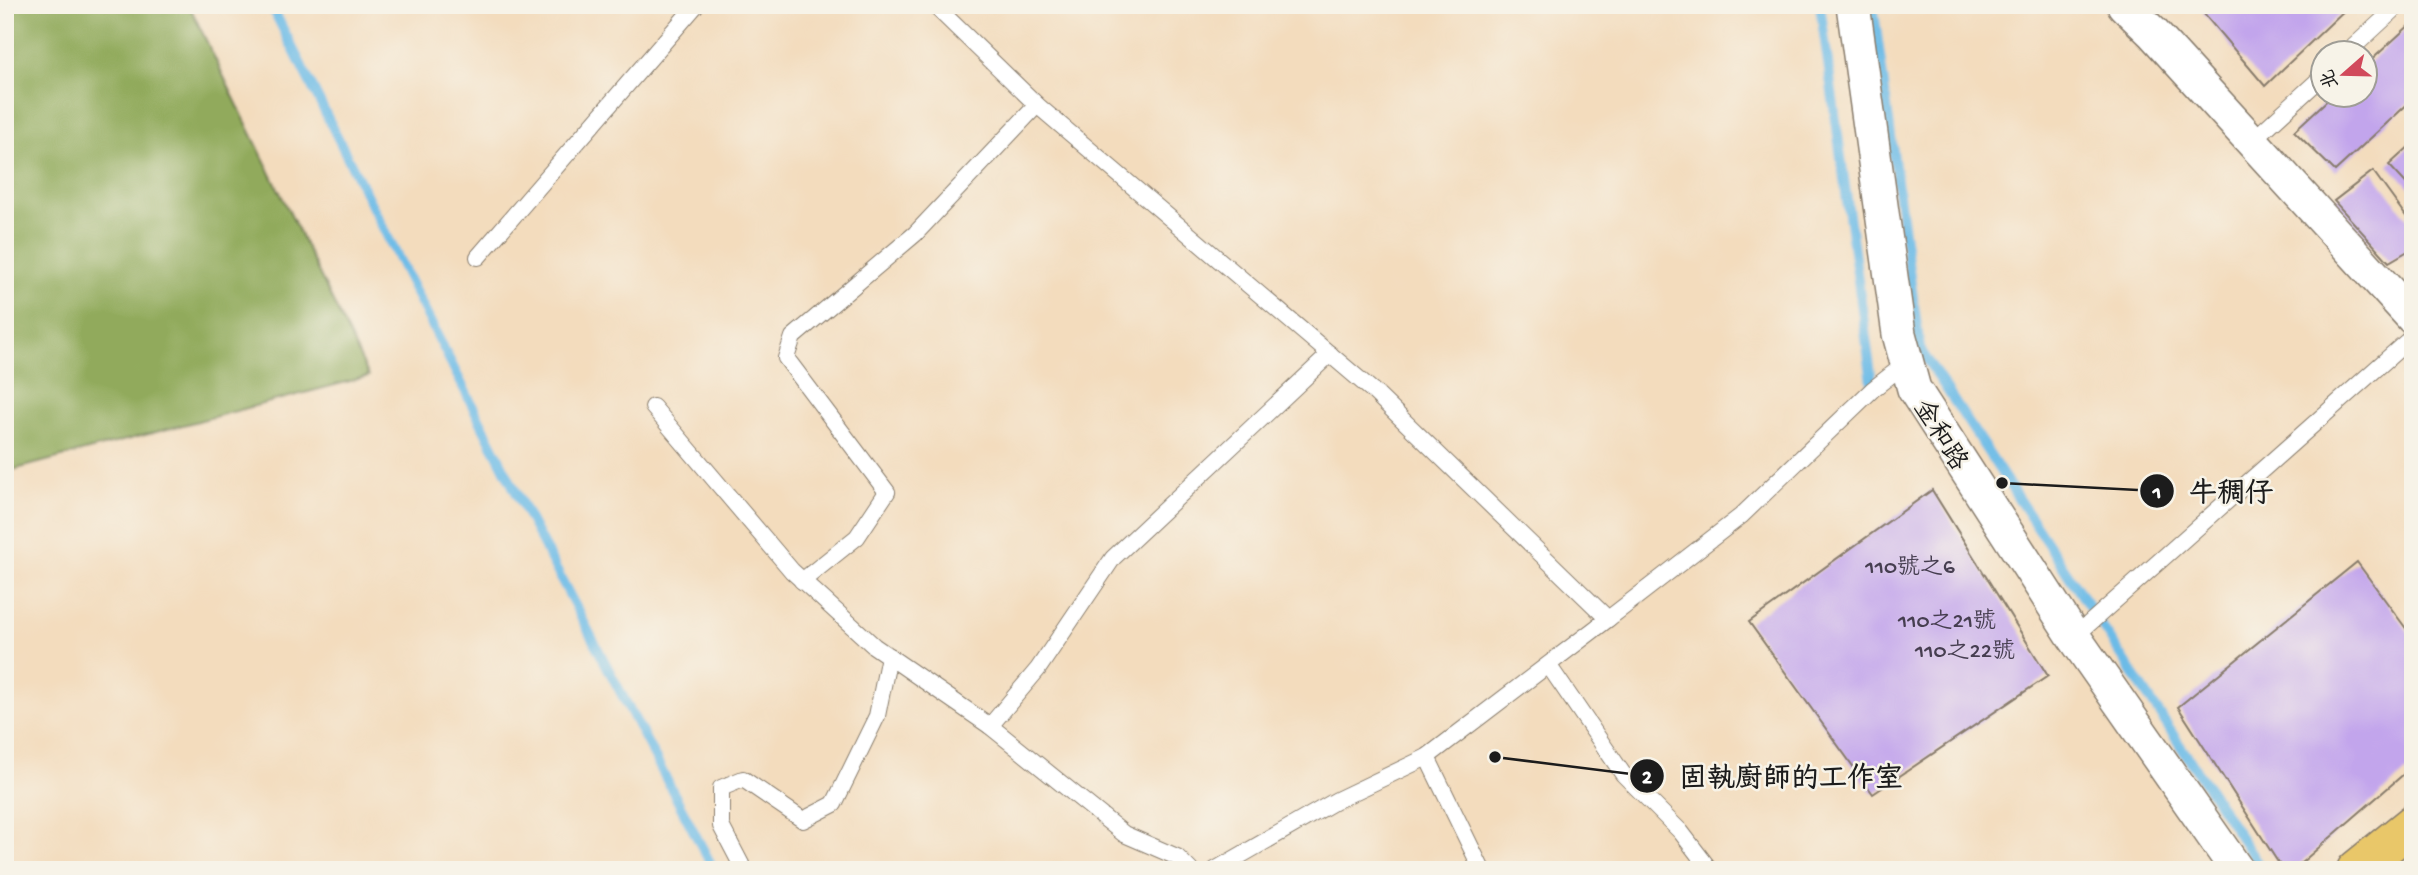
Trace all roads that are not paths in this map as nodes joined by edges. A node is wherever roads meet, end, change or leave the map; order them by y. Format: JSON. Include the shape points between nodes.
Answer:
{"nodes":[{"id":1,"x":696,"y":5,"type":"edge"},
{"id":2,"x":934,"y":5,"type":"edge"},
{"id":3,"x":1853,"y":5,"type":"edge"},
{"id":4,"x":2124,"y":5,"type":"edge"},
{"id":5,"x":2399,"y":5,"type":"edge"},
{"id":6,"x":2363,"y":38,"type":"edge"},
{"id":7,"x":2310,"y":90,"type":"edge"},
{"id":8,"x":1037,"y":105,"type":"junction"},
{"id":9,"x":2259,"y":149,"type":"junction"},
{"id":10,"x":478,"y":257,"type":"dead end"},
{"id":11,"x":2413,"y":318,"type":"edge"},
{"id":12,"x":2413,"y":336,"type":"edge"},
{"id":13,"x":1330,"y":354,"type":"junction"},
{"id":14,"x":1905,"y":364,"type":"junction"},
{"id":15,"x":653,"y":407,"type":"dead end"},
{"id":16,"x":802,"y":581,"type":"junction"},
{"id":17,"x":1608,"y":618,"type":"junction"},
{"id":18,"x":2074,"y":637,"type":"junction"},
{"id":19,"x":889,"y":656,"type":"junction"},
{"id":20,"x":1549,"y":666,"type":"junction"},
{"id":21,"x":990,"y":726,"type":"junction"},
{"id":22,"x":1427,"y":757,"type":"junction"},
{"id":23,"x":2413,"y":824,"type":"edge"},
{"id":24,"x":744,"y":870,"type":"edge"},
{"id":25,"x":1190,"y":870,"type":"edge"},
{"id":26,"x":1215,"y":870,"type":"edge"},
{"id":27,"x":1482,"y":870,"type":"edge"},
{"id":28,"x":1710,"y":870,"type":"edge"},
{"id":29,"x":2237,"y":870,"type":"edge"},
{"id":30,"x":2356,"y":870,"type":"edge"}],
"edges":[{"from":1,"to":10,"type":"lane"},
{"from":2,"to":8,"type":"lane"},
{"from":3,"to":14,"type":"street","name":"金和路"},
{"from":4,"to":9,"type":"street"},
{"from":5,"to":6,"type":"lane"},
{"from":7,"to":9,"type":"lane"},
{"from":8,"to":13,"type":"lane"},
{"from":8,"to":16,"type":"lane","via":[[915,234],[793,337],[786,358],[887,492],[857,537]]},
{"from":9,"to":11,"type":"street"},
{"from":12,"to":18,"type":"lane"},
{"from":13,"to":17,"type":"lane"},
{"from":13,"to":21,"type":"lane","via":[[1113,558],[1038,669]]},
{"from":14,"to":17,"type":"lane","via":[[1872,389],[1741,516]]},
{"from":14,"to":18,"type":"street","name":"金和路","via":[[1924,408]]},
{"from":15,"to":16,"type":"lane"},
{"from":16,"to":19,"type":"lane"},
{"from":17,"to":20,"type":"lane"},
{"from":18,"to":29,"type":"street","name":"金和路"},
{"from":19,"to":21,"type":"lane"},
{"from":19,"to":24,"type":"lane","via":[[877,716],[834,804],[803,820],[743,779],[721,789],[721,827]]},
{"from":20,"to":22,"type":"lane"},
{"from":20,"to":28,"type":"lane","via":[[1623,774],[1681,832]]},
{"from":21,"to":25,"type":"lane","via":[[1124,834],[1177,858]]},
{"from":22,"to":26,"type":"lane","via":[[1336,800]]},
{"from":22,"to":27,"type":"lane"},
{"from":23,"to":30,"type":"main road"}]}
